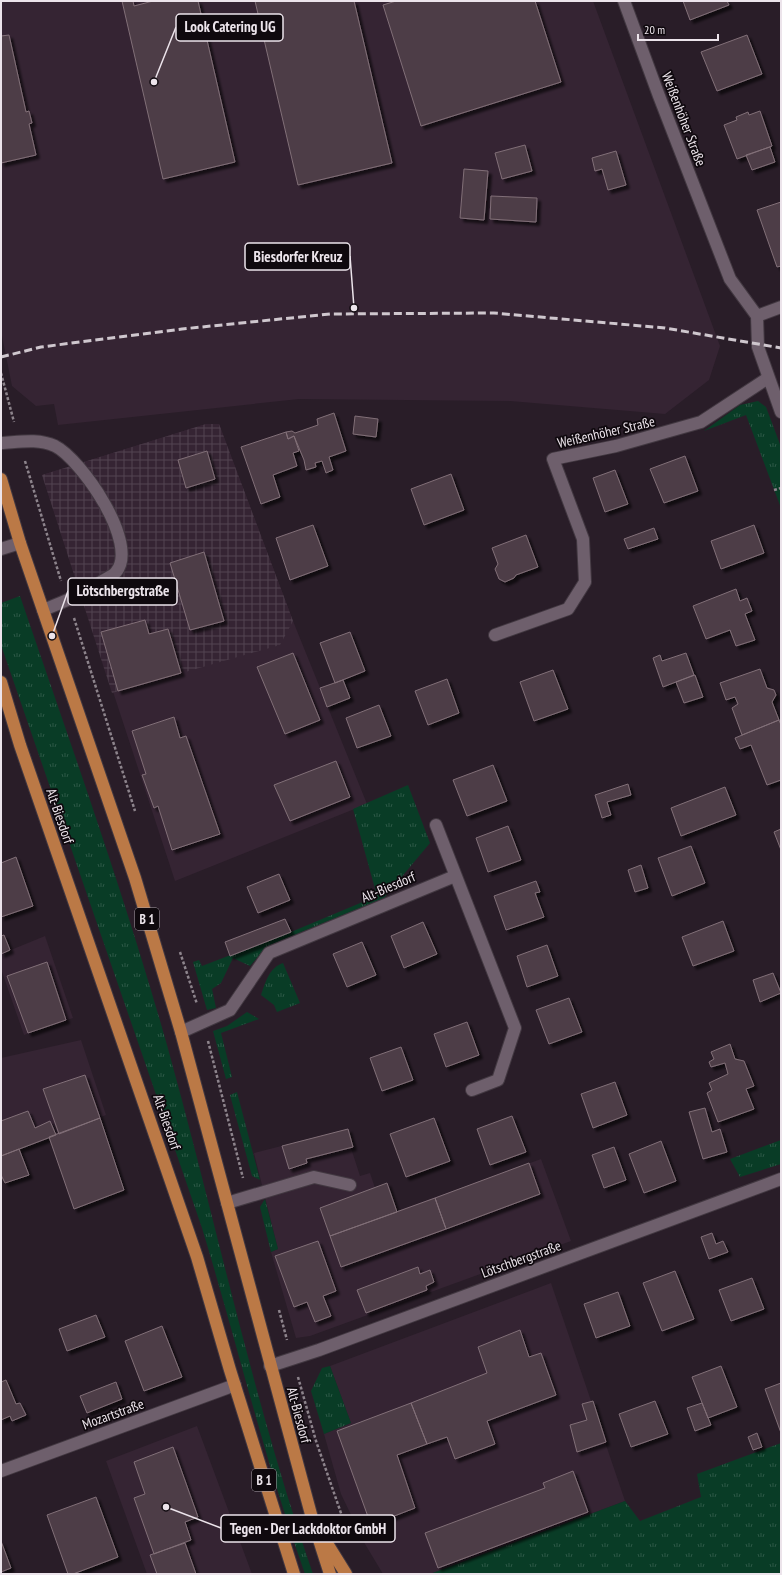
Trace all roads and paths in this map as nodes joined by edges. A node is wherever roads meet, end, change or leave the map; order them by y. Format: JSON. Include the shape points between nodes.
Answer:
{"nodes":[{"id":1,"x":624,"y":1,"type":"edge"},
{"id":2,"x":781,"y":307,"type":"edge"},
{"id":3,"x":757,"y":316,"type":"junction"},
{"id":4,"x":768,"y":378,"type":"junction"},
{"id":5,"x":781,"y":412,"type":"edge"},
{"id":6,"x":1,"y":442,"type":"edge"},
{"id":7,"x":1,"y":479,"type":"edge"},
{"id":8,"x":781,"y":488,"type":"edge"},
{"id":9,"x":774,"y":490,"type":"dead end"},
{"id":10,"x":20,"y":543,"type":"junction"},
{"id":11,"x":1,"y":549,"type":"edge"},
{"id":12,"x":43,"y":610,"type":"junction"},
{"id":13,"x":495,"y":635,"type":"dead end"},
{"id":14,"x":1,"y":682,"type":"edge"},
{"id":15,"x":436,"y":825,"type":"dead end"},
{"id":16,"x":455,"y":876,"type":"junction"},
{"id":17,"x":181,"y":1032,"type":"junction"},
{"id":18,"x":472,"y":1090,"type":"dead end"},
{"id":19,"x":781,"y":1179,"type":"edge"},
{"id":20,"x":350,"y":1185,"type":"dead end"},
{"id":21,"x":227,"y":1203,"type":"junction"},
{"id":22,"x":270,"y":1366,"type":"junction"},
{"id":23,"x":235,"y":1385,"type":"junction"},
{"id":24,"x":1,"y":1470,"type":"edge"},
{"id":25,"x":312,"y":1518,"type":"junction"},
{"id":26,"x":294,"y":1574,"type":"edge"},
{"id":27,"x":330,"y":1574,"type":"edge"},
{"id":28,"x":346,"y":1574,"type":"edge"}],
"edges":[{"from":1,"to":3,"type":"street","name":"Weißenhöher Straße","via":[[658,96],[730,279]]},
{"from":2,"to":3,"type":"street"},
{"from":3,"to":4,"type":"street","via":[[758,347]]},
{"from":4,"to":5,"type":"street"},
{"from":4,"to":13,"type":"street","name":"Weißenhöher Straße","via":[[701,422],[616,446],[553,459],[583,539],[585,582],[568,609]]},
{"from":6,"to":12,"type":"street","via":[[41,441],[66,452],[104,501],[120,542],[122,558],[116,572],[80,595]]},
{"from":7,"to":10,"type":"main road","name":"Alt-Biesdorf","number":"B 1"},
{"from":8,"to":9,"type":"path"},
{"from":10,"to":11,"type":"street"},
{"from":10,"to":12,"type":"main road","name":"Alt-Biesdorf","number":"B 1"},
{"from":12,"to":17,"type":"main road","name":"Alt-Biesdorf","number":"B 1","via":[[135,878]]},
{"from":14,"to":23,"type":"main road","name":"Alt-Biesdorf","number":"B 1","via":[[20,745],[190,1234]]},
{"from":15,"to":16,"type":"street"},
{"from":16,"to":17,"type":"street","name":"Alt-Biesdorf","via":[[270,953],[230,1010]]},
{"from":16,"to":18,"type":"street","via":[[515,1028],[498,1080]]},
{"from":17,"to":21,"type":"main road","name":"Alt-Biesdorf","number":"B 1"},
{"from":19,"to":22,"type":"street","name":"Lötschbergstraße"},
{"from":20,"to":21,"type":"street","via":[[314,1177]]},
{"from":21,"to":22,"type":"main road","name":"Alt-Biesdorf","number":"B 1"},
{"from":22,"to":25,"type":"main road","name":"Alt-Biesdorf","number":"B 1"},
{"from":23,"to":24,"type":"street","name":"Mozartstraße"},
{"from":23,"to":26,"type":"main road","name":"Alt-Biesdorf","number":"B 1"},
{"from":25,"to":27,"type":"main road","name":"Alt-Biesdorf","number":"B 1"},
{"from":25,"to":28,"type":"main road"}]}
